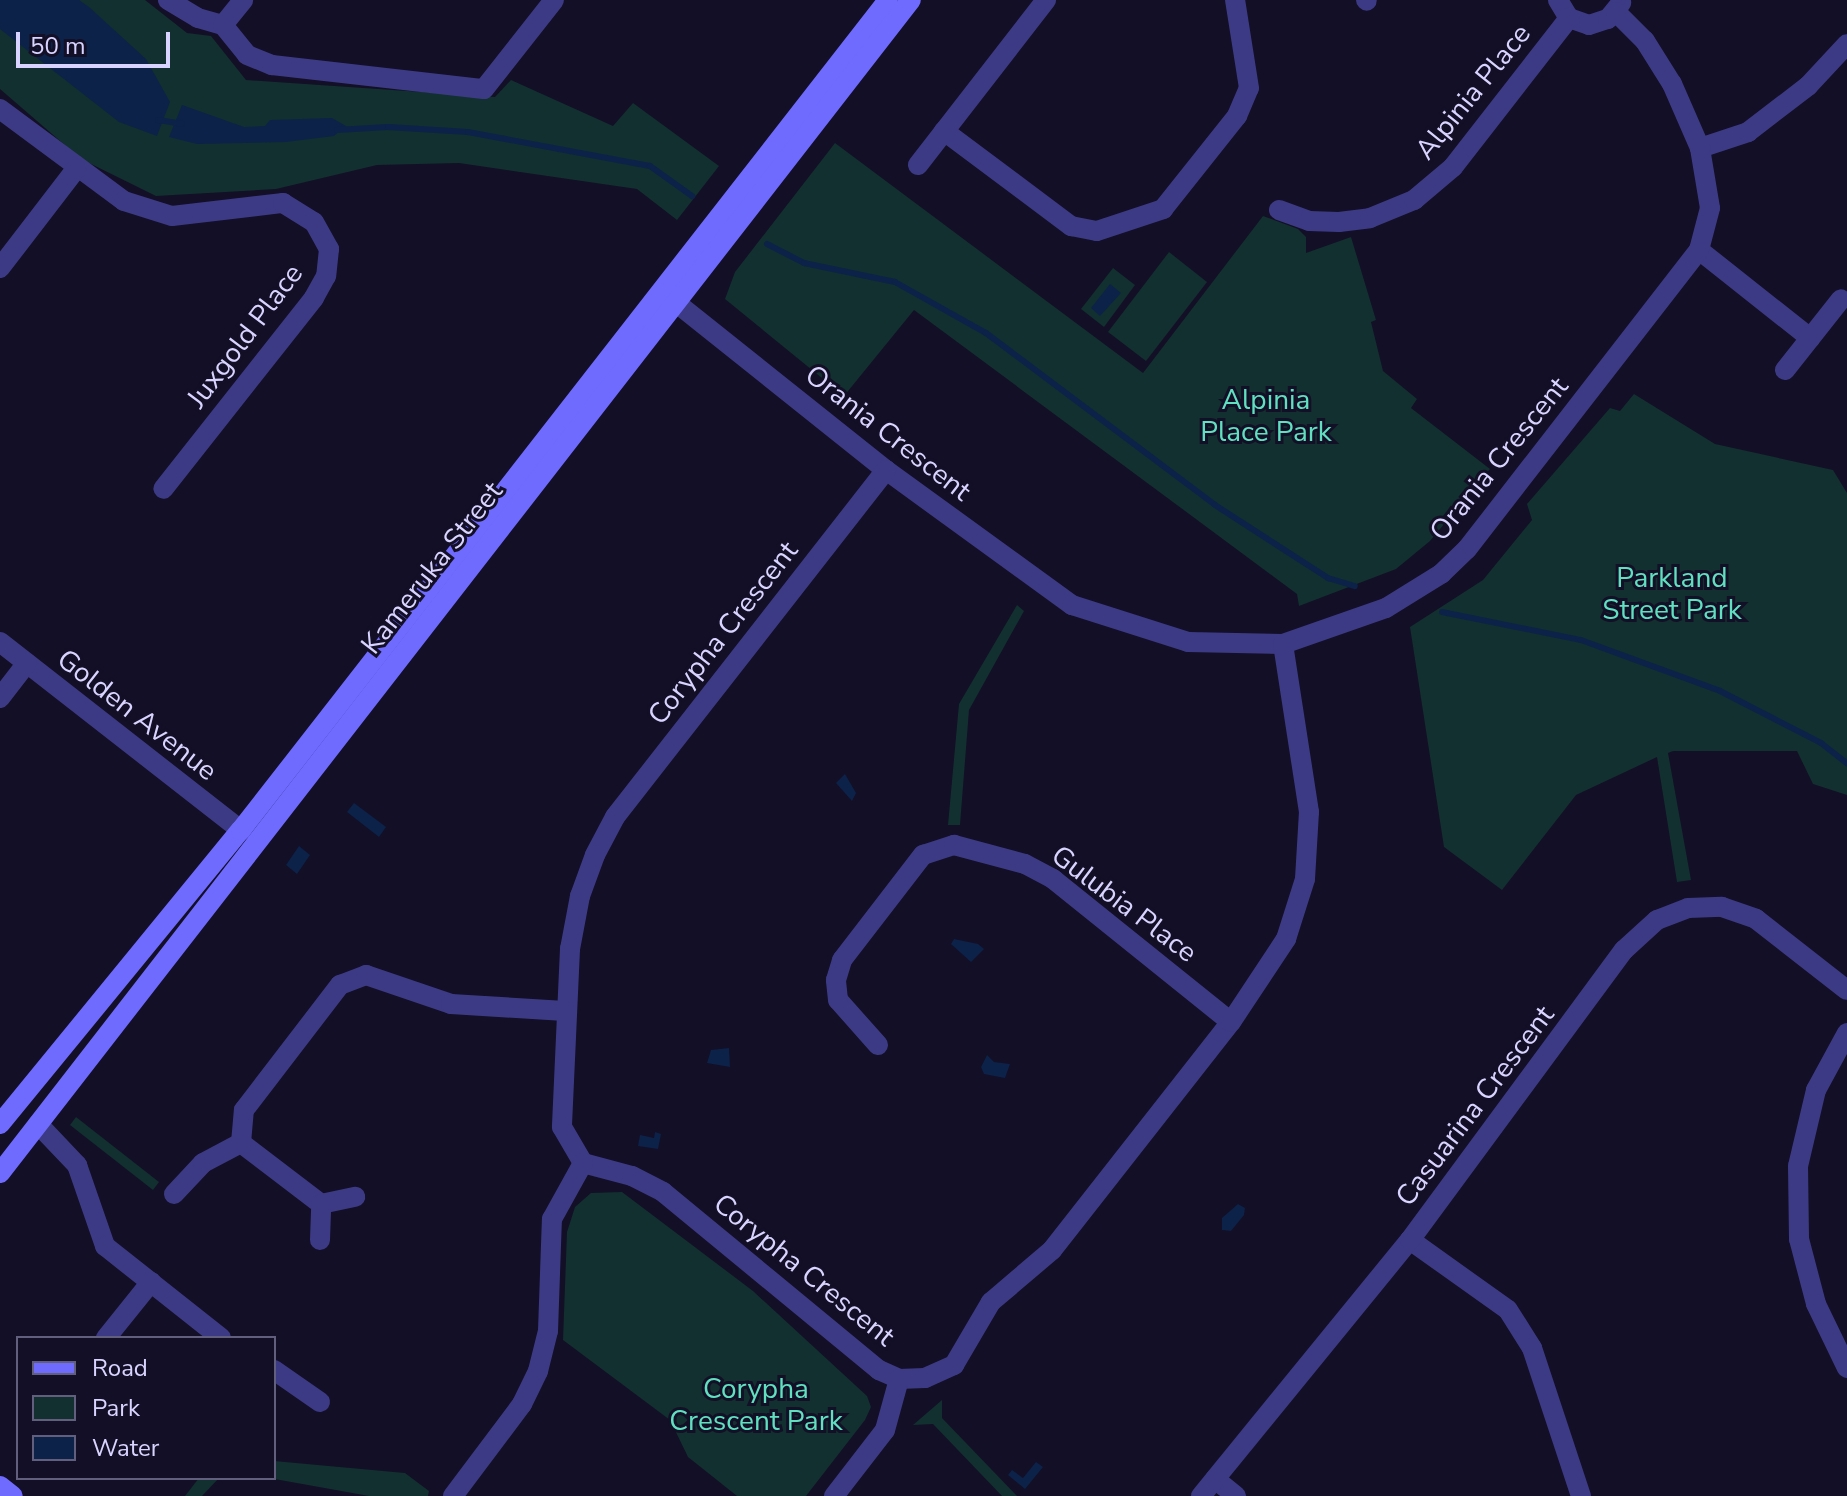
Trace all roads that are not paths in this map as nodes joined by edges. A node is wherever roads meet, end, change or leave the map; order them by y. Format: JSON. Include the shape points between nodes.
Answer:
{"nodes":[{"id":1,"x":168,"y":0,"type":"edge"},
{"id":2,"x":243,"y":0,"type":"edge"},
{"id":3,"x":554,"y":0,"type":"edge"},
{"id":4,"x":888,"y":0,"type":"edge"},
{"id":5,"x":911,"y":0,"type":"edge"},
{"id":6,"x":1046,"y":0,"type":"edge"},
{"id":7,"x":1235,"y":0,"type":"edge"},
{"id":8,"x":1558,"y":0,"type":"edge"},
{"id":9,"x":1619,"y":6,"type":"edge"},
{"id":10,"x":1569,"y":18,"type":"junction"},
{"id":11,"x":223,"y":25,"type":"junction"},
{"id":12,"x":1847,"y":44,"type":"edge"},
{"id":13,"x":0,"y":109,"type":"edge"},
{"id":14,"x":944,"y":131,"type":"junction"},
{"id":15,"x":1700,"y":148,"type":"junction"},
{"id":16,"x":918,"y":165,"type":"dead end"},
{"id":17,"x":76,"y":169,"type":"junction"},
{"id":18,"x":1279,"y":210,"type":"dead end"},
{"id":19,"x":1699,"y":250,"type":"junction"},
{"id":20,"x":0,"y":268,"type":"edge"},
{"id":21,"x":669,"y":296,"type":"junction"},
{"id":22,"x":1841,"y":299,"type":"dead end"},
{"id":23,"x":1810,"y":338,"type":"junction"},
{"id":24,"x":1785,"y":370,"type":"dead end"},
{"id":25,"x":886,"y":470,"type":"junction"},
{"id":26,"x":163,"y":489,"type":"dead end"},
{"id":27,"x":0,"y":642,"type":"edge"},
{"id":28,"x":1283,"y":644,"type":"junction"},
{"id":29,"x":27,"y":663,"type":"junction"},
{"id":30,"x":0,"y":698,"type":"edge"},
{"id":31,"x":241,"y":830,"type":"junction"},
{"id":32,"x":1847,"y":990,"type":"edge"},
{"id":33,"x":565,"y":1011,"type":"junction"},
{"id":34,"x":1231,"y":1022,"type":"junction"},
{"id":35,"x":1847,"y":1033,"type":"edge"},
{"id":36,"x":878,"y":1045,"type":"dead end"},
{"id":37,"x":15,"y":1105,"type":"junction"},
{"id":38,"x":0,"y":1124,"type":"edge"},
{"id":39,"x":38,"y":1124,"type":"junction"},
{"id":40,"x":241,"y":1143,"type":"junction"},
{"id":41,"x":583,"y":1163,"type":"junction"},
{"id":42,"x":0,"y":1173,"type":"edge"},
{"id":43,"x":174,"y":1194,"type":"dead end"},
{"id":44,"x":355,"y":1197,"type":"dead end"},
{"id":45,"x":321,"y":1204,"type":"junction"},
{"id":46,"x":320,"y":1240,"type":"dead end"},
{"id":47,"x":1410,"y":1240,"type":"junction"},
{"id":48,"x":151,"y":1282,"type":"junction"},
{"id":49,"x":108,"y":1336,"type":"edge"},
{"id":50,"x":212,"y":1336,"type":"edge"},
{"id":51,"x":1847,"y":1368,"type":"edge"},
{"id":52,"x":276,"y":1371,"type":"edge"},
{"id":53,"x":899,"y":1379,"type":"junction"},
{"id":54,"x":320,"y":1402,"type":"dead end"},
{"id":55,"x":1215,"y":1479,"type":"junction"},
{"id":56,"x":0,"y":1486,"type":"edge"},
{"id":57,"x":13,"y":1496,"type":"edge"},
{"id":58,"x":453,"y":1496,"type":"edge"},
{"id":59,"x":834,"y":1496,"type":"edge"},
{"id":60,"x":1201,"y":1496,"type":"edge"},
{"id":61,"x":1236,"y":1496,"type":"edge"},
{"id":62,"x":1581,"y":1496,"type":"edge"}],
"edges":[{"from":1,"to":11,"type":"street"},
{"from":2,"to":11,"type":"street"},
{"from":3,"to":11,"type":"street","via":[[484,89],[272,65],[247,55]]},
{"from":4,"to":21,"type":"street","name":"Kameruka Street"},
{"from":5,"to":21,"type":"street","name":"Kameruka Street"},
{"from":6,"to":14,"type":"street"},
{"from":7,"to":14,"type":"street","via":[[1249,88],[1237,116],[1163,209],[1097,231],[1071,226]]},
{"from":8,"to":10,"type":"street"},
{"from":9,"to":10,"type":"street","via":[[1589,25]]},
{"from":9,"to":15,"type":"street","name":"Orania Crescent","via":[[1672,84]]},
{"from":10,"to":18,"type":"street","name":"Alpinia Place","via":[[1453,167],[1414,200],[1370,218],[1339,222],[1309,221]]},
{"from":12,"to":15,"type":"street","via":[[1808,86],[1748,132]]},
{"from":13,"to":17,"type":"street","name":"Juxgold Place"},
{"from":14,"to":16,"type":"street"},
{"from":15,"to":19,"type":"street","name":"Orania Crescent","via":[[1710,208]]},
{"from":17,"to":20,"type":"street"},
{"from":17,"to":26,"type":"street","name":"Juxgold Place","via":[[124,201],[172,216],[283,203],[314,222],[329,249],[326,276],[314,298]]},
{"from":19,"to":23,"type":"street"},
{"from":19,"to":28,"type":"street","name":"Orania Crescent","via":[[1467,549],[1441,574],[1386,608]]},
{"from":21,"to":25,"type":"street","name":"Orania Crescent"},
{"from":21,"to":31,"type":"street","name":"Kameruka Street"},
{"from":21,"to":39,"type":"street","name":"Kameruka Street"},
{"from":22,"to":23,"type":"street"},
{"from":23,"to":24,"type":"street"},
{"from":25,"to":28,"type":"street","name":"Orania Crescent","via":[[1072,605],[1188,642]]},
{"from":25,"to":33,"type":"street","name":"Corypha Crescent","via":[[615,817],[580,896]]},
{"from":27,"to":29,"type":"street","name":"Golden Avenue"},
{"from":28,"to":34,"type":"street","name":"Corypha Crescent","via":[[1309,812],[1305,879],[1286,939]]},
{"from":29,"to":30,"type":"street"},
{"from":29,"to":31,"type":"street","name":"Golden Avenue"},
{"from":31,"to":37,"type":"street","name":"Kameruka Street"},
{"from":32,"to":47,"type":"street","name":"Casuarina Crescent","via":[[1756,919],[1722,907],[1688,908],[1657,920],[1624,950]]},
{"from":33,"to":40,"type":"street","via":[[451,1004],[366,975],[340,985],[244,1110]]},
{"from":33,"to":41,"type":"street","name":"Corypha Crescent","via":[[562,1127]]},
{"from":34,"to":36,"type":"street","name":"Gulubia Place","via":[[1053,879],[1025,864],[954,845],[923,855],[842,960],[838,1000]]},
{"from":34,"to":53,"type":"street","name":"Corypha Crescent","via":[[1052,1250],[991,1302],[954,1365],[925,1378]]},
{"from":35,"to":51,"type":"street","via":[[1816,1090],[1798,1166],[1799,1239],[1816,1304]]},
{"from":37,"to":38,"type":"street","name":"Kameruka Street"},
{"from":37,"to":39,"type":"street"},
{"from":39,"to":42,"type":"street","name":"Kameruka Street"},
{"from":39,"to":48,"type":"street","via":[[77,1165],[105,1246]]},
{"from":40,"to":43,"type":"street","via":[[203,1163]]},
{"from":40,"to":45,"type":"street"},
{"from":41,"to":53,"type":"street","name":"Corypha Crescent","via":[[632,1176],[663,1192],[871,1363]]},
{"from":41,"to":58,"type":"street","via":[[552,1219],[548,1331],[538,1371],[522,1404]]},
{"from":44,"to":45,"type":"street"},
{"from":45,"to":46,"type":"street"},
{"from":47,"to":55,"type":"street","name":"Casuarina Crescent"},
{"from":47,"to":62,"type":"street","via":[[1508,1310],[1532,1348]]},
{"from":48,"to":49,"type":"street"},
{"from":48,"to":50,"type":"street"},
{"from":52,"to":54,"type":"street"},
{"from":53,"to":59,"type":"street","via":[[885,1430]]},
{"from":55,"to":60,"type":"street","name":"Casuarina Crescent"},
{"from":55,"to":61,"type":"street"},
{"from":56,"to":57,"type":"street"}]}
